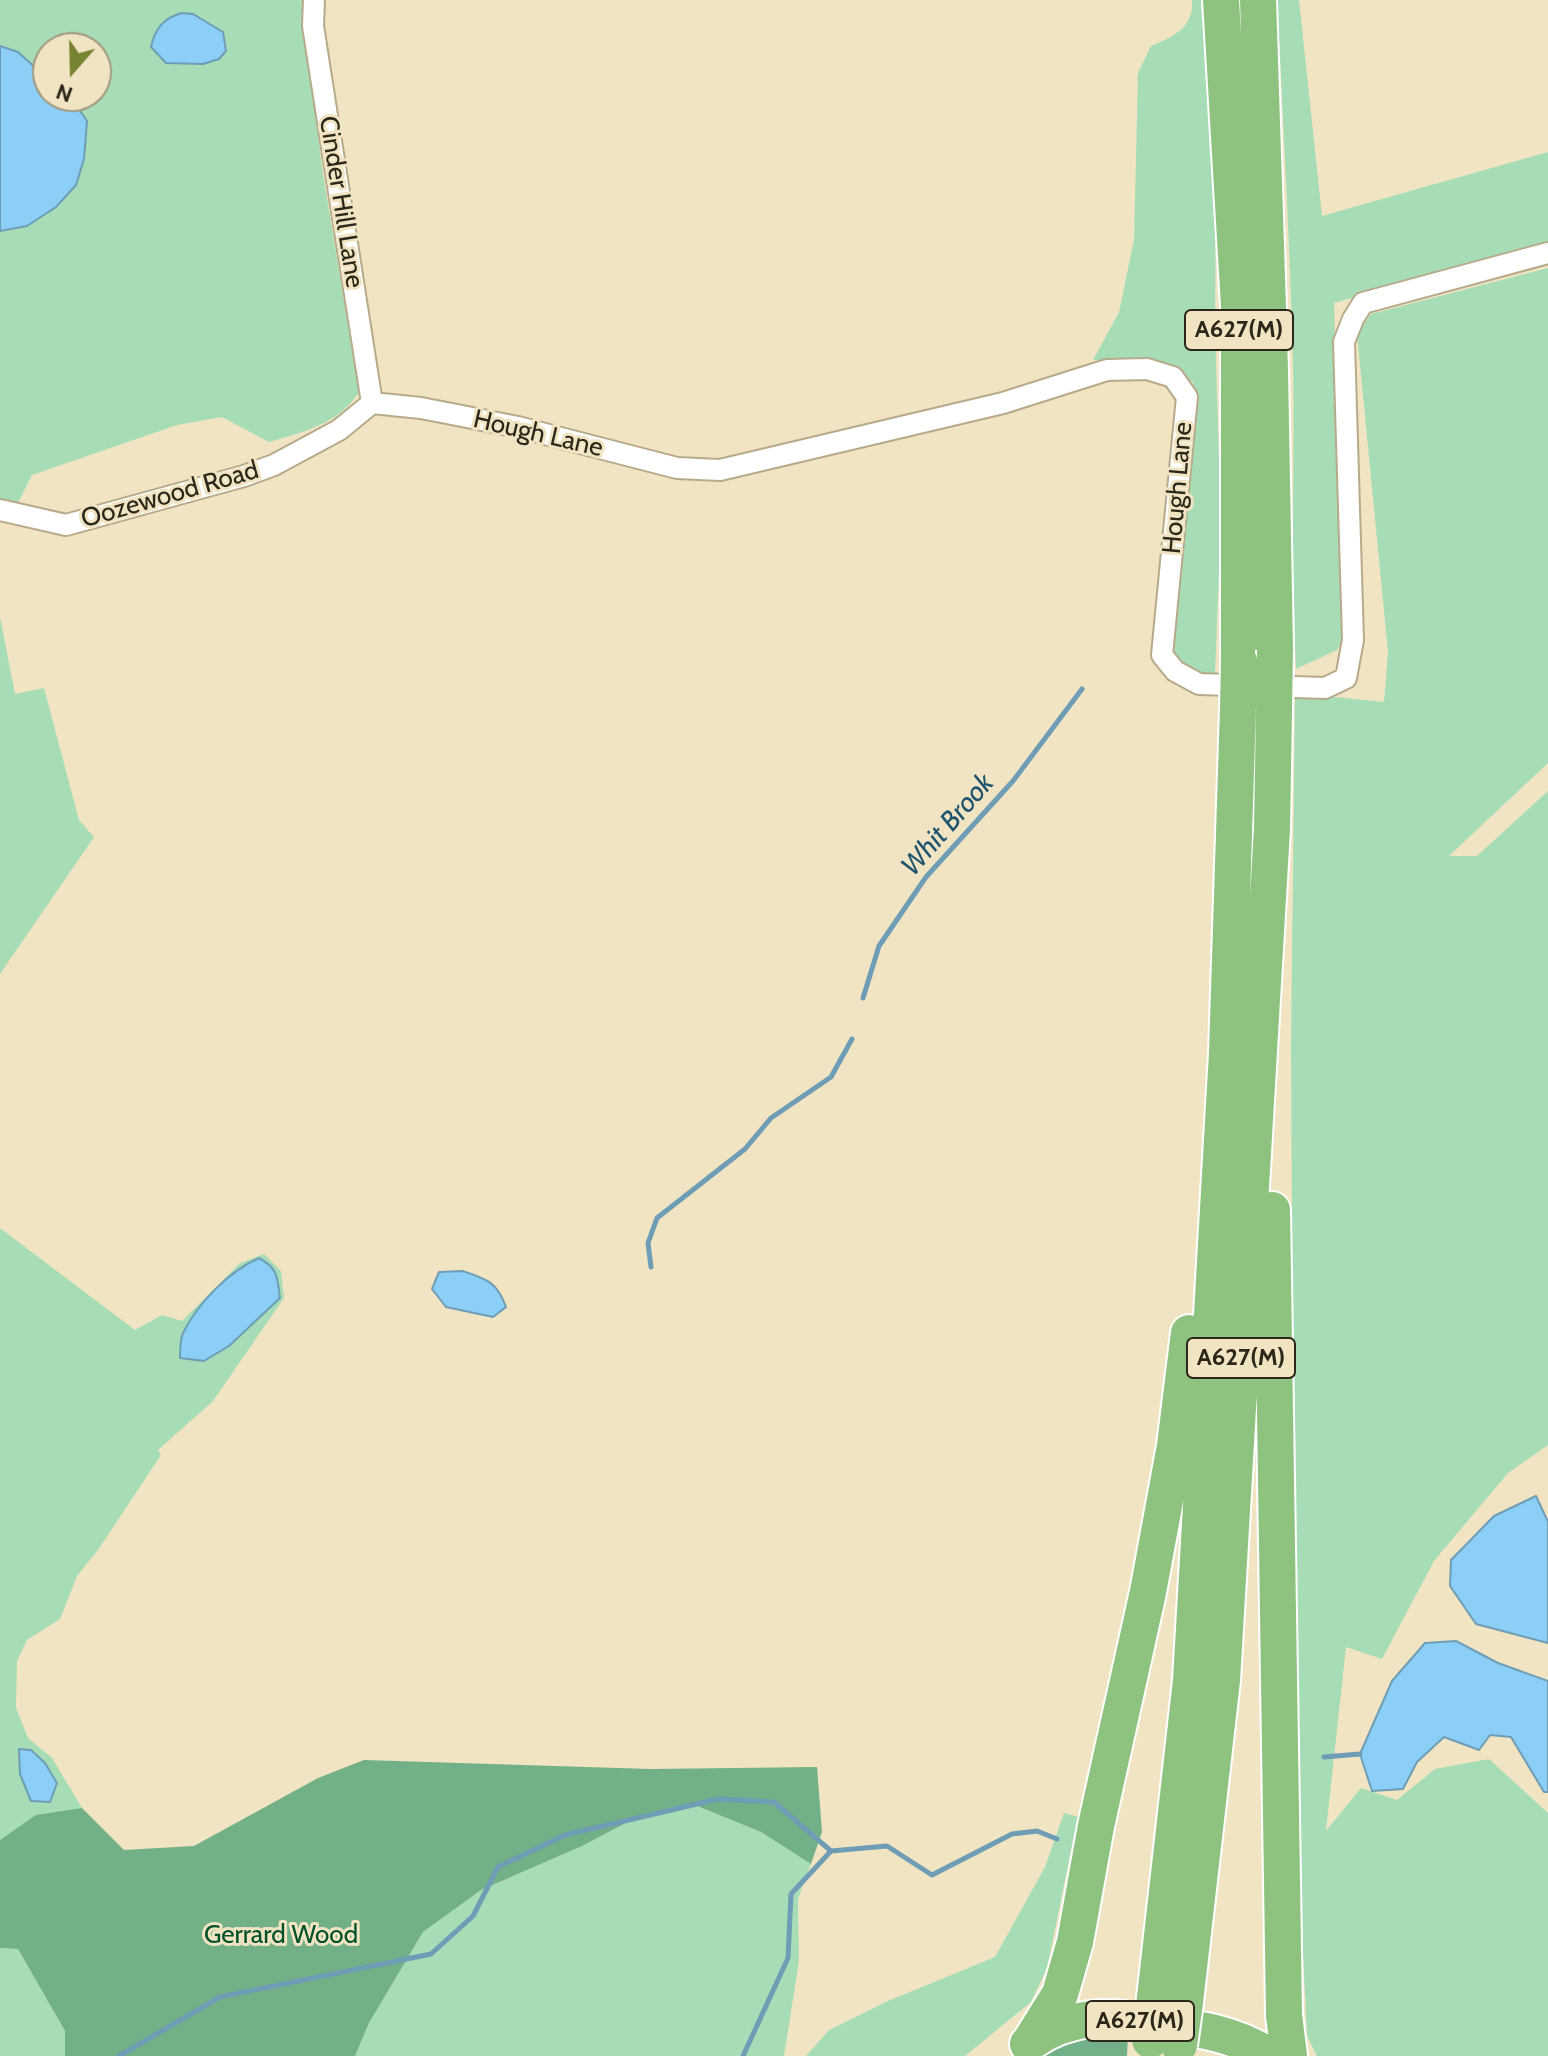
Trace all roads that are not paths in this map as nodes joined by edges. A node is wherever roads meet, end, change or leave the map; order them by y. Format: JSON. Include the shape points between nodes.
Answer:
{"nodes":[{"id":1,"x":314,"y":0,"type":"edge"},
{"id":2,"x":1221,"y":0,"type":"edge"},
{"id":3,"x":1258,"y":0,"type":"edge"},
{"id":4,"x":1548,"y":253,"type":"edge"},
{"id":5,"x":372,"y":403,"type":"junction"},
{"id":6,"x":0,"y":510,"type":"edge"},
{"id":7,"x":1272,"y":829,"type":"junction"},
{"id":8,"x":1233,"y":902,"type":"junction"},
{"id":9,"x":1170,"y":2000,"type":"junction"},
{"id":10,"x":1023,"y":2049,"type":"edge"},
{"id":11,"x":1164,"y":2049,"type":"edge"},
{"id":12,"x":1269,"y":2056,"type":"edge"},
{"id":13,"x":1289,"y":2056,"type":"edge"}],
"edges":[{"from":1,"to":5,"type":"street","name":"Cinder Hill Lane","via":[[313,26]]},
{"from":2,"to":8,"type":"highway","number":"A627(M)","bridge":true,"via":[[1239,306]]},
{"from":3,"to":7,"type":"highway","number":"A627(M)","bridge":true,"via":[[1275,650]]},
{"from":4,"to":5,"type":"street","name":"Hough Lane","via":[[1363,303],[1353,319],[1344,342],[1353,640],[1346,678],[1325,688],[1199,684],[1175,671],[1162,655],[1187,397],[1173,377],[1147,369],[1107,370],[1003,403],[720,470],[677,468],[518,427]]},
{"from":5,"to":6,"type":"street","name":"Oozewood Road","via":[[339,430],[244,476],[66,525]]},
{"from":7,"to":9,"type":"highway","number":"A627(M)","via":[[1222,1680]]},
{"from":7,"to":13,"type":"highway","number":"A627(M)","via":[[1273,1361]]},
{"from":8,"to":9,"type":"highway","number":"A627(M)"},
{"from":8,"to":10,"type":"highway","number":"A627(M)","via":[[1172,1461],[1068,1972],[1060,1994]]},
{"from":9,"to":11,"type":"highway","number":"A627(M)","bridge":true},
{"from":10,"to":12,"type":"highway","number":"A627(M)","via":[[1071,2023],[1119,2018],[1226,2035]]}]}
